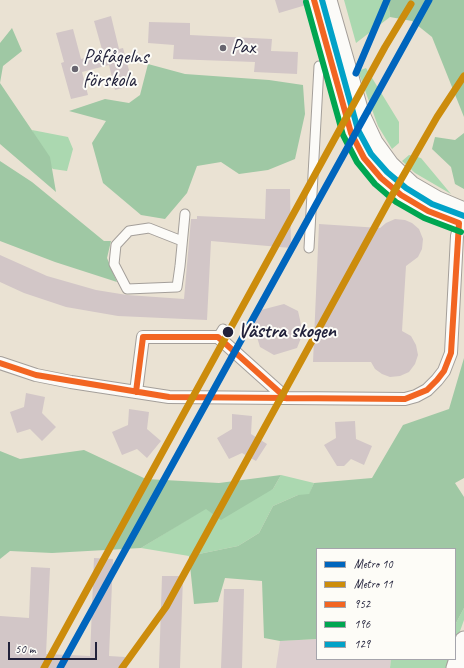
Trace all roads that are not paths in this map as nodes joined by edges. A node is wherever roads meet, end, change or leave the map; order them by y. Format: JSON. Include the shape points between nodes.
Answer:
{"nodes":[{"id":1,"x":314,"y":0,"type":"edge"},
{"id":2,"x":329,"y":0,"type":"edge"},
{"id":3,"x":320,"y":66,"type":"dead end"},
{"id":4,"x":185,"y":214,"type":"dead end"},
{"id":5,"x":463,"y":217,"type":"edge"},
{"id":6,"x":182,"y":242,"type":"junction"},
{"id":7,"x":309,"y":248,"type":"dead end"},
{"id":8,"x":0,"y":363,"type":"edge"},
{"id":9,"x":136,"y":392,"type":"junction"},
{"id":10,"x":286,"y":398,"type":"junction"},
{"id":11,"x":464,"y":640,"type":"edge"},
{"id":12,"x":454,"y":668,"type":"edge"}],
"edges":[{"from":1,"to":5,"type":"street","via":[[351,133],[364,158],[381,178],[428,211]]},
{"from":2,"to":5,"type":"street","via":[[361,112],[375,142],[391,164],[412,184]]},
{"from":3,"to":7,"type":"street"},
{"from":4,"to":6,"type":"street"},
{"from":5,"to":10,"type":"street","via":[[457,236],[451,353],[444,371],[427,390],[405,399]]},
{"from":6,"to":6,"type":"street","via":[[177,287],[127,289],[114,264],[116,245],[129,230],[149,228]]},
{"from":8,"to":9,"type":"street","via":[[36,375]]},
{"from":9,"to":10,"type":"street","via":[[169,397]]},
{"from":9,"to":10,"type":"street","via":[[143,337],[220,333]]},
{"from":11,"to":12,"type":"main road"}]}
